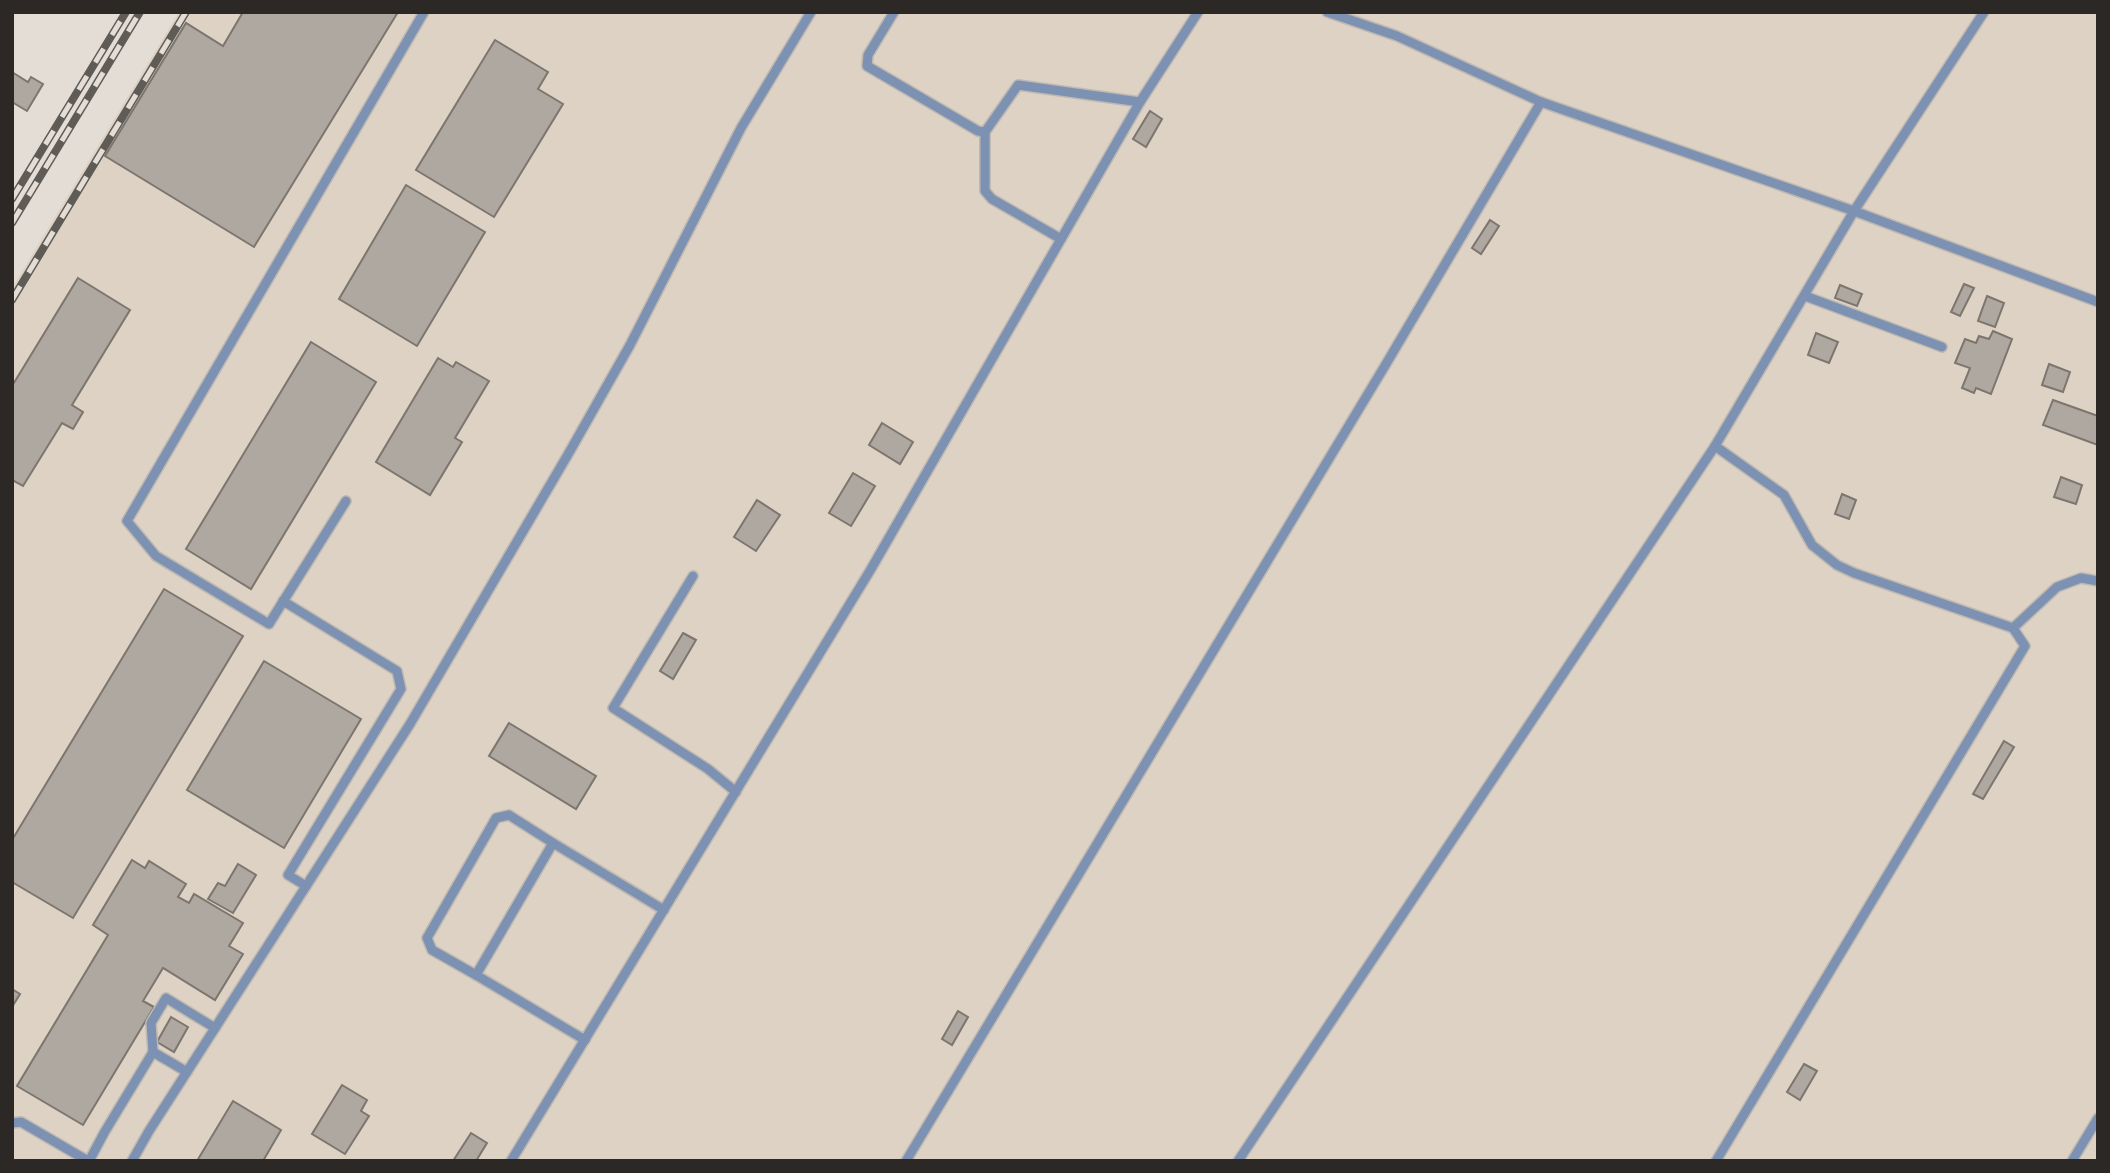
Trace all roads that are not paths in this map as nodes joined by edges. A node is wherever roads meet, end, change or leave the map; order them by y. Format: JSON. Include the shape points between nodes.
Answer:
{"nodes":[{"id":1,"x":424,"y":12,"type":"edge"},
{"id":2,"x":811,"y":12,"type":"edge"},
{"id":3,"x":894,"y":12,"type":"edge"},
{"id":4,"x":1198,"y":12,"type":"edge"},
{"id":5,"x":1327,"y":12,"type":"edge"},
{"id":6,"x":1984,"y":12,"type":"edge"},
{"id":7,"x":1140,"y":102,"type":"junction"},
{"id":8,"x":1541,"y":102,"type":"junction"},
{"id":9,"x":985,"y":132,"type":"junction"},
{"id":10,"x":1854,"y":211,"type":"junction"},
{"id":11,"x":1061,"y":239,"type":"junction"},
{"id":12,"x":1805,"y":296,"type":"junction"},
{"id":13,"x":2098,"y":302,"type":"edge"},
{"id":14,"x":1942,"y":347,"type":"dead end"},
{"id":15,"x":1715,"y":446,"type":"junction"},
{"id":16,"x":346,"y":500,"type":"dead end"},
{"id":17,"x":693,"y":576,"type":"dead end"},
{"id":18,"x":2098,"y":581,"type":"edge"},
{"id":19,"x":283,"y":601,"type":"junction"},
{"id":20,"x":2012,"y":628,"type":"junction"},
{"id":21,"x":736,"y":792,"type":"junction"},
{"id":22,"x":553,"y":843,"type":"junction"},
{"id":23,"x":306,"y":886,"type":"junction"},
{"id":24,"x":664,"y":910,"type":"junction"},
{"id":25,"x":476,"y":975,"type":"junction"},
{"id":26,"x":215,"y":1028,"type":"junction"},
{"id":27,"x":585,"y":1040,"type":"junction"},
{"id":28,"x":153,"y":1052,"type":"junction"},
{"id":29,"x":187,"y":1072,"type":"junction"},
{"id":30,"x":2098,"y":1118,"type":"edge"},
{"id":31,"x":12,"y":1123,"type":"edge"},
{"id":32,"x":89,"y":1161,"type":"edge"},
{"id":33,"x":132,"y":1161,"type":"edge"},
{"id":34,"x":511,"y":1161,"type":"edge"},
{"id":35,"x":905,"y":1161,"type":"edge"},
{"id":36,"x":1238,"y":1161,"type":"edge"},
{"id":37,"x":1716,"y":1161,"type":"edge"},
{"id":38,"x":2072,"y":1161,"type":"edge"}],
"edges":[{"from":1,"to":19,"type":"lane","via":[[127,521],[156,556],[269,624]]},
{"from":2,"to":23,"type":"lane","via":[[741,128],[570,451],[410,724]]},
{"from":3,"to":9,"type":"lane","via":[[868,55],[867,66],[973,130]]},
{"from":4,"to":7,"type":"lane"},
{"from":5,"to":8,"type":"lane","via":[[1397,36]]},
{"from":6,"to":10,"type":"lane"},
{"from":7,"to":9,"type":"lane","via":[[1018,85]]},
{"from":7,"to":11,"type":"lane"},
{"from":8,"to":10,"type":"lane"},
{"from":8,"to":35,"type":"lane"},
{"from":9,"to":11,"type":"lane","via":[[985,191]]},
{"from":10,"to":12,"type":"lane"},
{"from":10,"to":13,"type":"lane"},
{"from":11,"to":21,"type":"lane","via":[[872,569]]},
{"from":12,"to":14,"type":"lane"},
{"from":12,"to":15,"type":"lane"},
{"from":15,"to":20,"type":"lane","via":[[1784,495],[1812,545],[1838,565]]},
{"from":15,"to":36,"type":"lane"},
{"from":16,"to":19,"type":"lane"},
{"from":17,"to":21,"type":"lane","via":[[613,708]]},
{"from":18,"to":20,"type":"lane","via":[[2081,578],[2057,587]]},
{"from":19,"to":23,"type":"lane","via":[[397,671],[401,689],[288,875]]},
{"from":20,"to":37,"type":"lane","via":[[2025,646]]},
{"from":21,"to":24,"type":"lane"},
{"from":22,"to":24,"type":"lane"},
{"from":22,"to":25,"type":"lane"},
{"from":22,"to":25,"type":"lane","via":[[509,815],[496,818],[427,938],[432,950]]},
{"from":23,"to":26,"type":"lane"},
{"from":24,"to":27,"type":"lane"},
{"from":25,"to":27,"type":"lane"},
{"from":26,"to":28,"type":"lane","via":[[166,998],[151,1023]]},
{"from":26,"to":29,"type":"lane"},
{"from":27,"to":34,"type":"lane"},
{"from":28,"to":29,"type":"lane"},
{"from":28,"to":32,"type":"lane"},
{"from":29,"to":33,"type":"lane"},
{"from":30,"to":38,"type":"lane"},
{"from":31,"to":32,"type":"lane","via":[[21,1122]]}]}
